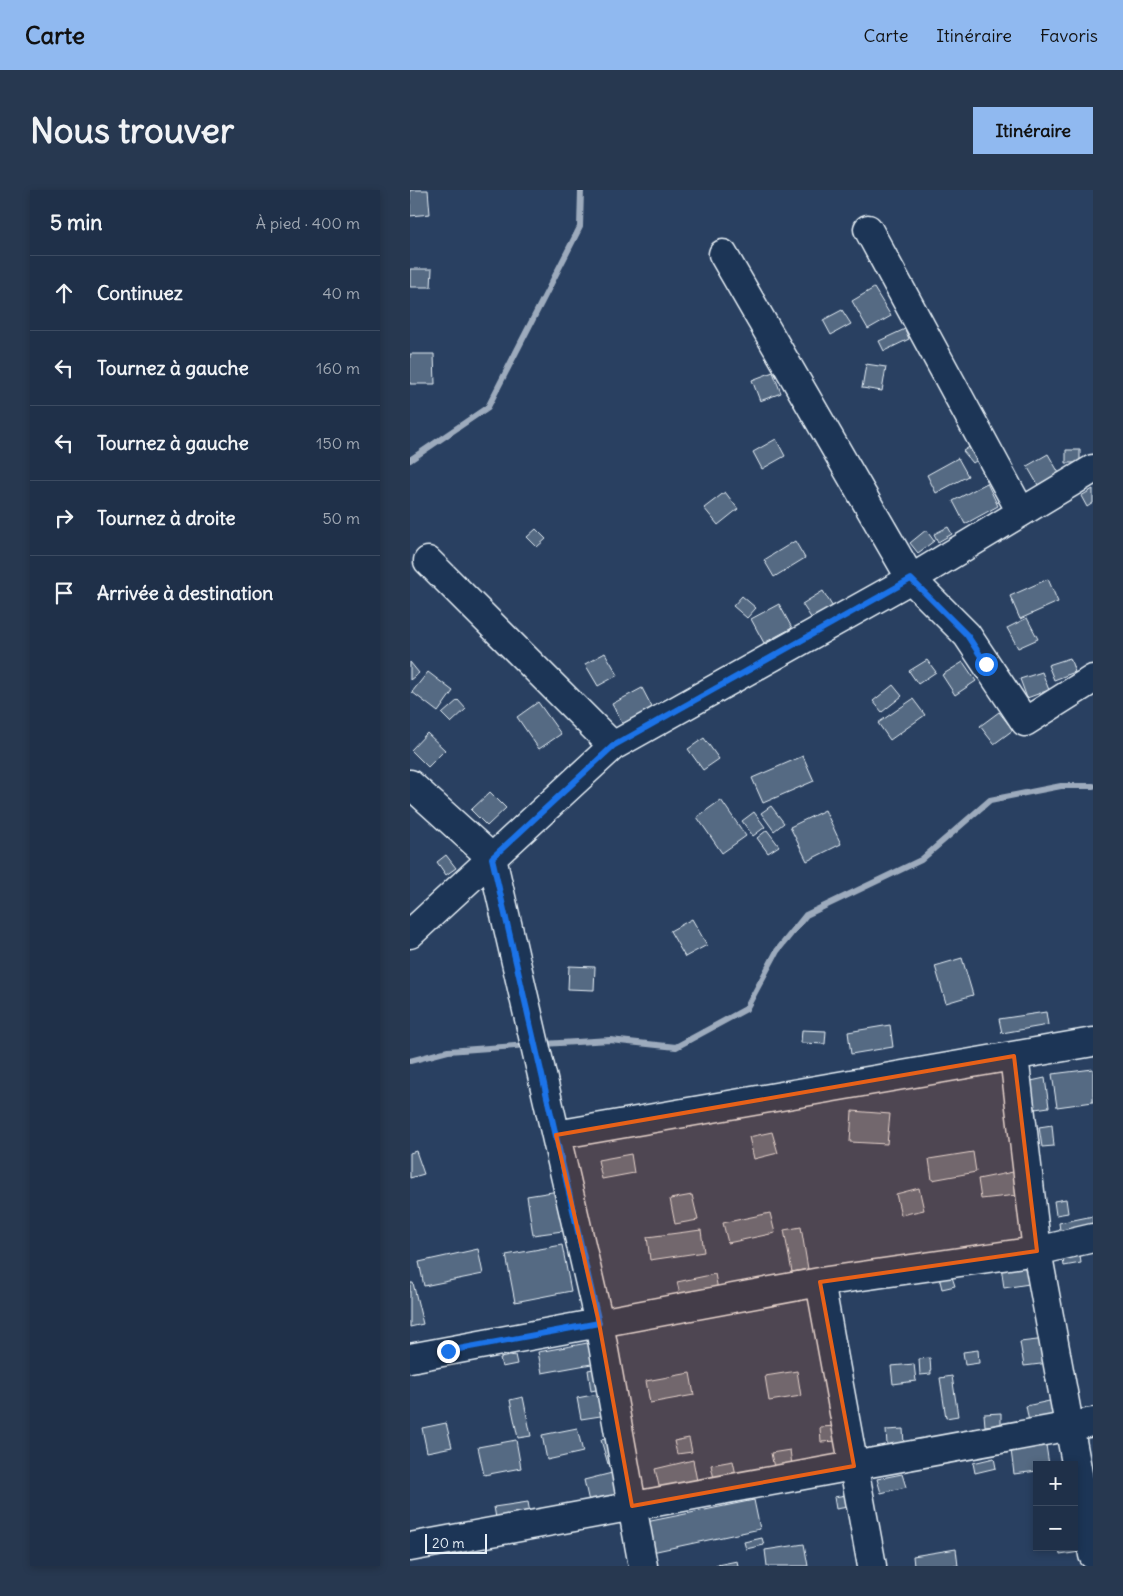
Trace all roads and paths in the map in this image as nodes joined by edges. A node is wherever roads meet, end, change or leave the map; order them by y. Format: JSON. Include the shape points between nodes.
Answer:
{"nodes":[{"id":1,"x":868,"y":229,"type":"dead end"},
{"id":2,"x":723,"y":254,"type":"dead end"},
{"id":3,"x":1093,"y":469,"type":"edge"},
{"id":4,"x":1021,"y":512,"type":"junction"},
{"id":5,"x":428,"y":561,"type":"dead end"},
{"id":6,"x":911,"y":579,"type":"junction"},
{"id":7,"x":1093,"y":679,"type":"edge"},
{"id":8,"x":613,"y":746,"type":"junction"},
{"id":9,"x":410,"y":784,"type":"edge"},
{"id":10,"x":492,"y":858,"type":"junction"},
{"id":11,"x":410,"y":934,"type":"edge"},
{"id":12,"x":1093,"y":1042,"type":"edge"},
{"id":13,"x":1014,"y":1056,"type":"junction"},
{"id":14,"x":556,"y":1135,"type":"junction"},
{"id":15,"x":1093,"y":1238,"type":"edge"},
{"id":16,"x":1037,"y":1251,"type":"junction"},
{"id":17,"x":820,"y":1282,"type":"junction"},
{"id":18,"x":599,"y":1323,"type":"junction"},
{"id":19,"x":410,"y":1358,"type":"edge"},
{"id":20,"x":1081,"y":1425,"type":"edge"},
{"id":21,"x":854,"y":1466,"type":"junction"},
{"id":22,"x":632,"y":1506,"type":"junction"},
{"id":23,"x":413,"y":1546,"type":"edge"},
{"id":24,"x":1093,"y":1555,"type":"edge"},
{"id":25,"x":643,"y":1566,"type":"edge"},
{"id":26,"x":872,"y":1566,"type":"edge"}],
"edges":[{"from":1,"to":4,"type":"street"},
{"from":2,"to":6,"type":"street"},
{"from":3,"to":4,"type":"street"},
{"from":4,"to":6,"type":"street"},
{"from":5,"to":8,"type":"street"},
{"from":6,"to":7,"type":"street","via":[[967,635],[1025,722]]},
{"from":6,"to":8,"type":"street"},
{"from":8,"to":10,"type":"street"},
{"from":9,"to":10,"type":"street"},
{"from":10,"to":11,"type":"street"},
{"from":10,"to":14,"type":"street"},
{"from":12,"to":13,"type":"street"},
{"from":13,"to":14,"type":"street"},
{"from":13,"to":16,"type":"street"},
{"from":14,"to":18,"type":"street"},
{"from":15,"to":16,"type":"street"},
{"from":16,"to":17,"type":"street"},
{"from":16,"to":20,"type":"street"},
{"from":17,"to":18,"type":"street"},
{"from":17,"to":21,"type":"street"},
{"from":18,"to":19,"type":"street"},
{"from":18,"to":22,"type":"street"},
{"from":20,"to":21,"type":"street"},
{"from":20,"to":24,"type":"street"},
{"from":21,"to":22,"type":"street"},
{"from":21,"to":26,"type":"street"},
{"from":22,"to":23,"type":"street"},
{"from":22,"to":25,"type":"street"}]}
